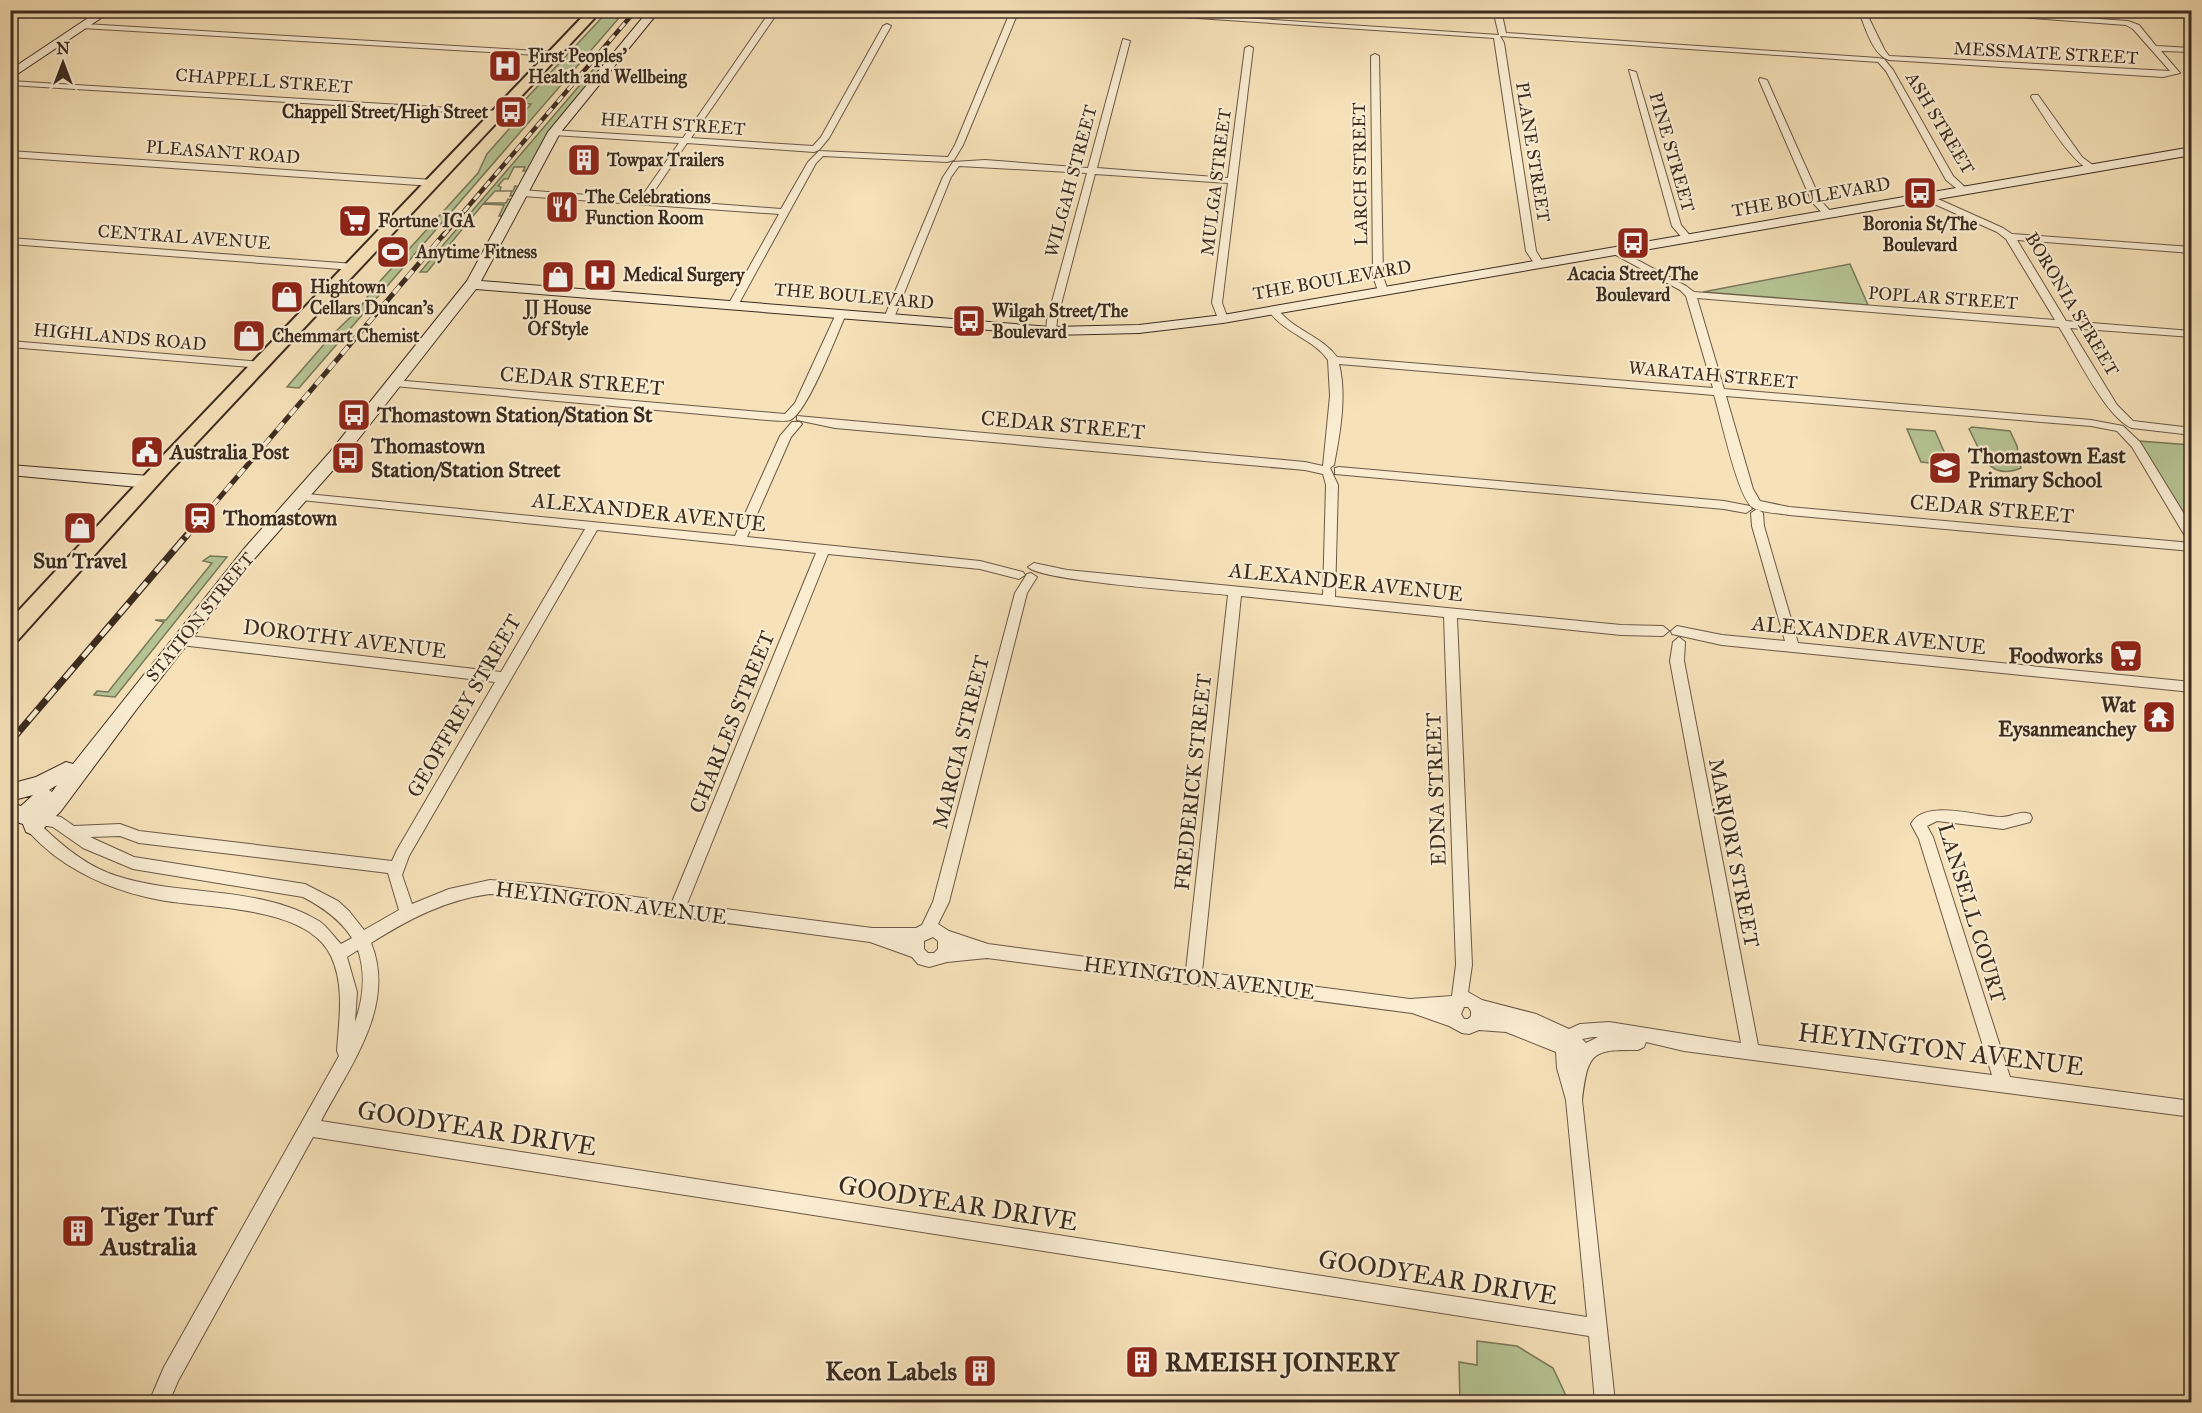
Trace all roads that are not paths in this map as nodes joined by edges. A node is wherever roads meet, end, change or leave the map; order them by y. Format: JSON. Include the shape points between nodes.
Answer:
{"nodes":[{"id":1,"x":108,"y":10,"type":"edge"},
{"id":2,"x":596,"y":10,"type":"edge"},
{"id":3,"x":655,"y":10,"type":"edge"},
{"id":4,"x":1022,"y":10,"type":"edge"},
{"id":5,"x":1081,"y":10,"type":"edge"},
{"id":6,"x":1497,"y":10,"type":"edge"},
{"id":7,"x":1861,"y":10,"type":"edge"},
{"id":8,"x":1931,"y":10,"type":"edge"},
{"id":9,"x":1015,"y":13,"type":"edge"},
{"id":10,"x":770,"y":18,"type":"dead end"},
{"id":11,"x":85,"y":26,"type":"junction"},
{"id":12,"x":887,"y":26,"type":"dead end"},
{"id":13,"x":1499,"y":35,"type":"junction"},
{"id":14,"x":1126,"y":41,"type":"dead end"},
{"id":15,"x":1249,"y":48,"type":"dead end"},
{"id":16,"x":2155,"y":48,"type":"junction"},
{"id":17,"x":2192,"y":50,"type":"edge"},
{"id":18,"x":555,"y":54,"type":"junction"},
{"id":19,"x":1375,"y":56,"type":"dead end"},
{"id":20,"x":1884,"y":59,"type":"junction"},
{"id":21,"x":1632,"y":72,"type":"dead end"},
{"id":22,"x":12,"y":78,"type":"edge"},
{"id":23,"x":1763,"y":80,"type":"dead end"},
{"id":24,"x":2035,"y":97,"type":"dead end"},
{"id":25,"x":500,"y":113,"type":"junction"},
{"id":26,"x":554,"y":132,"type":"junction"},
{"id":27,"x":685,"y":141,"type":"junction"},
{"id":28,"x":2192,"y":151,"type":"edge"},
{"id":29,"x":817,"y":152,"type":"junction"},
{"id":30,"x":10,"y":154,"type":"edge"},
{"id":31,"x":953,"y":161,"type":"junction"},
{"id":32,"x":2091,"y":168,"type":"junction"},
{"id":33,"x":1091,"y":171,"type":"junction"},
{"id":34,"x":1233,"y":181,"type":"junction"},
{"id":35,"x":433,"y":183,"type":"junction"},
{"id":36,"x":1964,"y":190,"type":"junction"},
{"id":37,"x":522,"y":194,"type":"junction"},
{"id":38,"x":1926,"y":197,"type":"junction"},
{"id":39,"x":643,"y":201,"type":"junction"},
{"id":40,"x":785,"y":212,"type":"junction"},
{"id":41,"x":1828,"y":214,"type":"junction"},
{"id":42,"x":2010,"y":237,"type":"junction"},
{"id":43,"x":1687,"y":238,"type":"junction"},
{"id":44,"x":10,"y":241,"type":"edge"},
{"id":45,"x":2192,"y":250,"type":"edge"},
{"id":46,"x":1615,"y":251,"type":"junction"},
{"id":47,"x":1539,"y":264,"type":"junction"},
{"id":48,"x":354,"y":267,"type":"junction"},
{"id":49,"x":472,"y":284,"type":"junction"},
{"id":50,"x":1383,"y":291,"type":"junction"},
{"id":51,"x":1691,"y":295,"type":"junction"},
{"id":52,"x":733,"y":305,"type":"junction"},
{"id":53,"x":1273,"y":310,"type":"junction"},
{"id":54,"x":841,"y":314,"type":"junction"},
{"id":55,"x":889,"y":318,"type":"junction"},
{"id":56,"x":1223,"y":319,"type":"junction"},
{"id":57,"x":2063,"y":324,"type":"junction"},
{"id":58,"x":1051,"y":331,"type":"junction"},
{"id":59,"x":2192,"y":333,"type":"edge"},
{"id":60,"x":10,"y":344,"type":"edge"},
{"id":61,"x":1333,"y":360,"type":"junction"},
{"id":62,"x":262,"y":364,"type":"junction"},
{"id":63,"x":394,"y":383,"type":"junction"},
{"id":64,"x":1719,"y":392,"type":"junction"},
{"id":65,"x":793,"y":422,"type":"junction"},
{"id":66,"x":2125,"y":426,"type":"junction"},
{"id":67,"x":2192,"y":432,"type":"edge"},
{"id":68,"x":1332,"y":469,"type":"junction"},
{"id":69,"x":10,"y":470,"type":"edge"},
{"id":70,"x":149,"y":482,"type":"junction"},
{"id":71,"x":301,"y":496,"type":"junction"},
{"id":72,"x":1752,"y":507,"type":"junction"},
{"id":73,"x":593,"y":526,"type":"junction"},
{"id":74,"x":2192,"y":538,"type":"edge"},
{"id":75,"x":739,"y":541,"type":"junction"},
{"id":76,"x":2192,"y":547,"type":"edge"},
{"id":77,"x":824,"y":549,"type":"junction"},
{"id":78,"x":1026,"y":573,"type":"junction"},
{"id":79,"x":1235,"y":591,"type":"junction"},
{"id":80,"x":1329,"y":600,"type":"junction"},
{"id":81,"x":1450,"y":612,"type":"junction"},
{"id":82,"x":10,"y":634,"type":"edge"},
{"id":83,"x":1672,"y":638,"type":"junction"},
{"id":84,"x":181,"y":640,"type":"junction"},
{"id":85,"x":1793,"y":647,"type":"junction"},
{"id":86,"x":505,"y":678,"type":"junction"},
{"id":87,"x":2192,"y":687,"type":"edge"},
{"id":88,"x":129,"y":705,"type":"junction"},
{"id":89,"x":66,"y":770,"type":"junction"},
{"id":90,"x":10,"y":793,"type":"edge"},
{"id":91,"x":27,"y":818,"type":"edge"},
{"id":92,"x":2025,"y":818,"type":"dead end"},
{"id":93,"x":70,"y":832,"type":"junction"},
{"id":94,"x":133,"y":863,"type":"junction"},
{"id":95,"x":396,"y":868,"type":"junction"},
{"id":96,"x":115,"y":882,"type":"junction"},
{"id":97,"x":257,"y":882,"type":"junction"},
{"id":98,"x":243,"y":904,"type":"junction"},
{"id":99,"x":677,"y":909,"type":"junction"},
{"id":100,"x":408,"y":913,"type":"junction"},
{"id":101,"x":934,"y":934,"type":"junction"},
{"id":102,"x":872,"y":935,"type":"junction"},
{"id":103,"x":362,"y":940,"type":"junction"},
{"id":104,"x":915,"y":951,"type":"junction"},
{"id":105,"x":988,"y":951,"type":"junction"},
{"id":106,"x":340,"y":953,"type":"junction"},
{"id":107,"x":942,"y":955,"type":"junction"},
{"id":108,"x":1193,"y":978,"type":"junction"},
{"id":109,"x":1466,"y":1009,"type":"junction"},
{"id":110,"x":1568,"y":1043,"type":"junction"},
{"id":111,"x":1684,"y":1043,"type":"junction"},
{"id":112,"x":1750,"y":1052,"type":"junction"},
{"id":113,"x":1586,"y":1053,"type":"junction"},
{"id":114,"x":344,"y":1062,"type":"junction"},
{"id":115,"x":2003,"y":1083,"type":"junction"},
{"id":116,"x":1574,"y":1100,"type":"junction"},
{"id":117,"x":2192,"y":1109,"type":"edge"},
{"id":118,"x":309,"y":1128,"type":"junction"},
{"id":119,"x":1598,"y":1328,"type":"junction"},
{"id":120,"x":159,"y":1402,"type":"edge"},
{"id":121,"x":1605,"y":1402,"type":"edge"}],
"edges":[{"from":1,"to":11,"type":"street"},
{"from":2,"to":18,"type":"main road"},
{"from":3,"to":26,"type":"street","name":"STATION STREET"},
{"from":4,"to":9,"type":"street"},
{"from":5,"to":13,"type":"street","name":"MESSMATE STREET"},
{"from":6,"to":13,"type":"street","name":"PLANE STREET"},
{"from":7,"to":20,"type":"street","name":"ASH STREET"},
{"from":8,"to":16,"type":"street","via":[[2128,23]]},
{"from":9,"to":31,"type":"street"},
{"from":10,"to":27,"type":"street"},
{"from":11,"to":18,"type":"street"},
{"from":11,"to":22,"type":"street"},
{"from":12,"to":29,"type":"street"},
{"from":13,"to":20,"type":"street","name":"MESSMATE STREET"},
{"from":13,"to":47,"type":"street","name":"PLANE STREET","via":[[1531,251]]},
{"from":14,"to":33,"type":"street","name":"WILGAH STREET"},
{"from":15,"to":34,"type":"street","name":"MULGA STREET"},
{"from":16,"to":17,"type":"street"},
{"from":16,"to":20,"type":"street","name":"MESSMATE STREET","via":[[2176,73]]},
{"from":18,"to":25,"type":"main road"},
{"from":19,"to":50,"type":"street","name":"LARCH STREET","via":[[1377,276]]},
{"from":20,"to":36,"type":"street","name":"ASH STREET","via":[[1949,178]]},
{"from":21,"to":43,"type":"street","name":"PINE STREET","via":[[1677,226]]},
{"from":22,"to":25,"type":"street","name":"CHAPPELL STREET","via":[[27,83]]},
{"from":23,"to":41,"type":"street","via":[[1818,205]]},
{"from":24,"to":32,"type":"street","via":[[2079,159]]},
{"from":25,"to":35,"type":"main road"},
{"from":26,"to":27,"type":"street","name":"HEATH STREET"},
{"from":26,"to":37,"type":"street","name":"STATION STREET"},
{"from":27,"to":29,"type":"street","name":"HEATH STREET"},
{"from":27,"to":39,"type":"street"},
{"from":28,"to":32,"type":"street","name":"THE BOULEVARD"},
{"from":29,"to":31,"type":"street","name":"HEATH STREET"},
{"from":29,"to":40,"type":"street"},
{"from":30,"to":35,"type":"street","name":"PLEASANT ROAD"},
{"from":31,"to":33,"type":"street","name":"HEATH STREET"},
{"from":31,"to":55,"type":"street"},
{"from":32,"to":36,"type":"street","name":"THE BOULEVARD"},
{"from":33,"to":34,"type":"street","name":"HEATH STREET"},
{"from":33,"to":58,"type":"street","name":"WILGAH STREET"},
{"from":34,"to":56,"type":"street","name":"MULGA STREET","via":[[1217,303]]},
{"from":35,"to":48,"type":"main road"},
{"from":36,"to":38,"type":"street","name":"THE BOULEVARD"},
{"from":37,"to":39,"type":"street"},
{"from":37,"to":49,"type":"street","name":"STATION STREET"},
{"from":38,"to":41,"type":"street","name":"THE BOULEVARD"},
{"from":38,"to":42,"type":"street","name":"BORONIA STREET"},
{"from":39,"to":40,"type":"street"},
{"from":40,"to":52,"type":"street"},
{"from":41,"to":43,"type":"street","name":"THE BOULEVARD"},
{"from":42,"to":45,"type":"street"},
{"from":42,"to":57,"type":"street","name":"BORONIA STREET"},
{"from":43,"to":46,"type":"street","name":"THE BOULEVARD"},
{"from":44,"to":48,"type":"street","name":"CENTRAL AVENUE"},
{"from":46,"to":47,"type":"street","name":"THE BOULEVARD"},
{"from":46,"to":51,"type":"street"},
{"from":47,"to":50,"type":"street","name":"THE BOULEVARD"},
{"from":48,"to":62,"type":"main road"},
{"from":49,"to":52,"type":"street","name":"THE BOULEVARD"},
{"from":49,"to":63,"type":"street","name":"STATION STREET"},
{"from":50,"to":53,"type":"street","name":"THE BOULEVARD"},
{"from":51,"to":57,"type":"street","name":"POPLAR STREET"},
{"from":51,"to":64,"type":"street"},
{"from":52,"to":54,"type":"street","name":"THE BOULEVARD"},
{"from":53,"to":56,"type":"street","name":"THE BOULEVARD"},
{"from":53,"to":61,"type":"street","via":[[1281,321],[1322,347]]},
{"from":54,"to":55,"type":"street","name":"THE BOULEVARD"},
{"from":54,"to":65,"type":"street"},
{"from":55,"to":58,"type":"street","name":"THE BOULEVARD"},
{"from":56,"to":58,"type":"street","name":"THE BOULEVARD","via":[[1139,329]]},
{"from":57,"to":59,"type":"street","name":"POPLAR STREET"},
{"from":57,"to":66,"type":"street","name":"BORONIA STREET"},
{"from":60,"to":62,"type":"street","name":"HIGHLANDS ROAD"},
{"from":61,"to":64,"type":"street","name":"WARATAH STREET"},
{"from":61,"to":68,"type":"street"},
{"from":62,"to":70,"type":"main road"},
{"from":63,"to":65,"type":"street","name":"CEDAR STREET"},
{"from":63,"to":71,"type":"street","name":"STATION STREET"},
{"from":64,"to":66,"type":"street","name":"WARATAH STREET"},
{"from":64,"to":72,"type":"street"},
{"from":65,"to":68,"type":"street","name":"CEDAR STREET"},
{"from":65,"to":75,"type":"street"},
{"from":66,"to":67,"type":"street","name":"WARATAH STREET"},
{"from":66,"to":74,"type":"street"},
{"from":68,"to":72,"type":"street","name":"CEDAR STREET"},
{"from":68,"to":80,"type":"street"},
{"from":69,"to":70,"type":"street"},
{"from":70,"to":82,"type":"main road"},
{"from":71,"to":73,"type":"street","name":"ALEXANDER AVENUE"},
{"from":71,"to":84,"type":"street","name":"STATION STREET"},
{"from":72,"to":76,"type":"street","name":"CEDAR STREET"},
{"from":72,"to":85,"type":"street"},
{"from":73,"to":75,"type":"street","name":"ALEXANDER AVENUE"},
{"from":73,"to":86,"type":"street","name":"GEOFFREY STREET"},
{"from":75,"to":77,"type":"street","name":"ALEXANDER AVENUE"},
{"from":77,"to":78,"type":"street","name":"ALEXANDER AVENUE"},
{"from":77,"to":99,"type":"street","name":"CHARLES STREET"},
{"from":78,"to":79,"type":"street","name":"ALEXANDER AVENUE"},
{"from":78,"to":101,"type":"street","name":"MARCIA STREET"},
{"from":79,"to":80,"type":"street","name":"ALEXANDER AVENUE"},
{"from":79,"to":108,"type":"street","name":"FREDERICK STREET"},
{"from":80,"to":81,"type":"street","name":"ALEXANDER AVENUE"},
{"from":81,"to":83,"type":"street","name":"ALEXANDER AVENUE"},
{"from":81,"to":109,"type":"street","name":"EDNA STREET"},
{"from":83,"to":85,"type":"street","name":"ALEXANDER AVENUE"},
{"from":83,"to":112,"type":"street","name":"MARJORY STREET"},
{"from":84,"to":86,"type":"street","name":"DOROTHY AVENUE"},
{"from":84,"to":88,"type":"street","name":"STATION STREET"},
{"from":85,"to":87,"type":"street","name":"ALEXANDER AVENUE"},
{"from":86,"to":95,"type":"street","name":"GEOFFREY STREET"},
{"from":88,"to":89,"type":"street","name":"STATION STREET"},
{"from":88,"to":91,"type":"street","name":"STATION STREET","via":[[81,771]]},
{"from":89,"to":90,"type":"street","via":[[42,784]]},
{"from":89,"to":91,"type":"street","name":"STATION STREET"},
{"from":91,"to":93,"type":"street","via":[[56,821]]},
{"from":91,"to":96,"type":"street","via":[[39,835],[79,864]]},
{"from":92,"to":115,"type":"street","name":"LANSELL COURT","via":[[2003,823],[1936,815],[1918,824],[1926,837]]},
{"from":93,"to":94,"type":"street","via":[[101,851]]},
{"from":93,"to":95,"type":"street","via":[[120,830],[139,837]]},
{"from":94,"to":96,"type":"street"},
{"from":94,"to":97,"type":"street"},
{"from":95,"to":100,"type":"street","via":[[396,880]]},
{"from":96,"to":98,"type":"street"},
{"from":97,"to":98,"type":"street"},
{"from":97,"to":103,"type":"street","via":[[305,891],[326,900],[345,915]]},
{"from":98,"to":106,"type":"street","via":[[299,915],[323,932]]},
{"from":99,"to":100,"type":"street","name":"HEYINGTON AVENUE","via":[[490,887],[451,894]]},
{"from":99,"to":102,"type":"street","name":"HEYINGTON AVENUE"},
{"from":100,"to":103,"type":"street","name":"HEYINGTON AVENUE"},
{"from":101,"to":102,"type":"street","name":"HEYINGTON AVENUE"},
{"from":101,"to":104,"type":"street","via":[[915,942]]},
{"from":101,"to":105,"type":"street","name":"HEYINGTON AVENUE"},
{"from":101,"to":107,"type":"street","via":[[947,946]]},
{"from":102,"to":104,"type":"street","name":"HEYINGTON AVENUE"},
{"from":103,"to":106,"type":"street","name":"HEYINGTON AVENUE"},
{"from":103,"to":114,"type":"street","via":[[370,962],[368,1008]]},
{"from":104,"to":107,"type":"street","via":[[927,959]]},
{"from":105,"to":107,"type":"street","name":"HEYINGTON AVENUE"},
{"from":105,"to":108,"type":"street","name":"HEYINGTON AVENUE"},
{"from":106,"to":114,"type":"street","via":[[348,974],[351,1002]]},
{"from":108,"to":109,"type":"street","name":"HEYINGTON AVENUE","via":[[1410,1006]]},
{"from":109,"to":110,"type":"street","name":"HEYINGTON AVENUE"},
{"from":110,"to":111,"type":"street","name":"HEYINGTON AVENUE","via":[[1581,1032],[1602,1030]]},
{"from":110,"to":113,"type":"street","name":"HEYINGTON AVENUE"},
{"from":110,"to":116,"type":"street","via":[[1567,1077]]},
{"from":111,"to":112,"type":"street","name":"HEYINGTON AVENUE"},
{"from":111,"to":113,"type":"street","name":"HEYINGTON AVENUE","via":[[1600,1042]]},
{"from":112,"to":115,"type":"street","name":"HEYINGTON AVENUE"},
{"from":113,"to":116,"type":"street","via":[[1580,1064]]},
{"from":114,"to":118,"type":"street"},
{"from":115,"to":117,"type":"street","name":"HEYINGTON AVENUE"},
{"from":116,"to":119,"type":"street"},
{"from":118,"to":119,"type":"street","name":"GOODYEAR DRIVE"},
{"from":118,"to":120,"type":"street"},
{"from":119,"to":121,"type":"street"}]}
